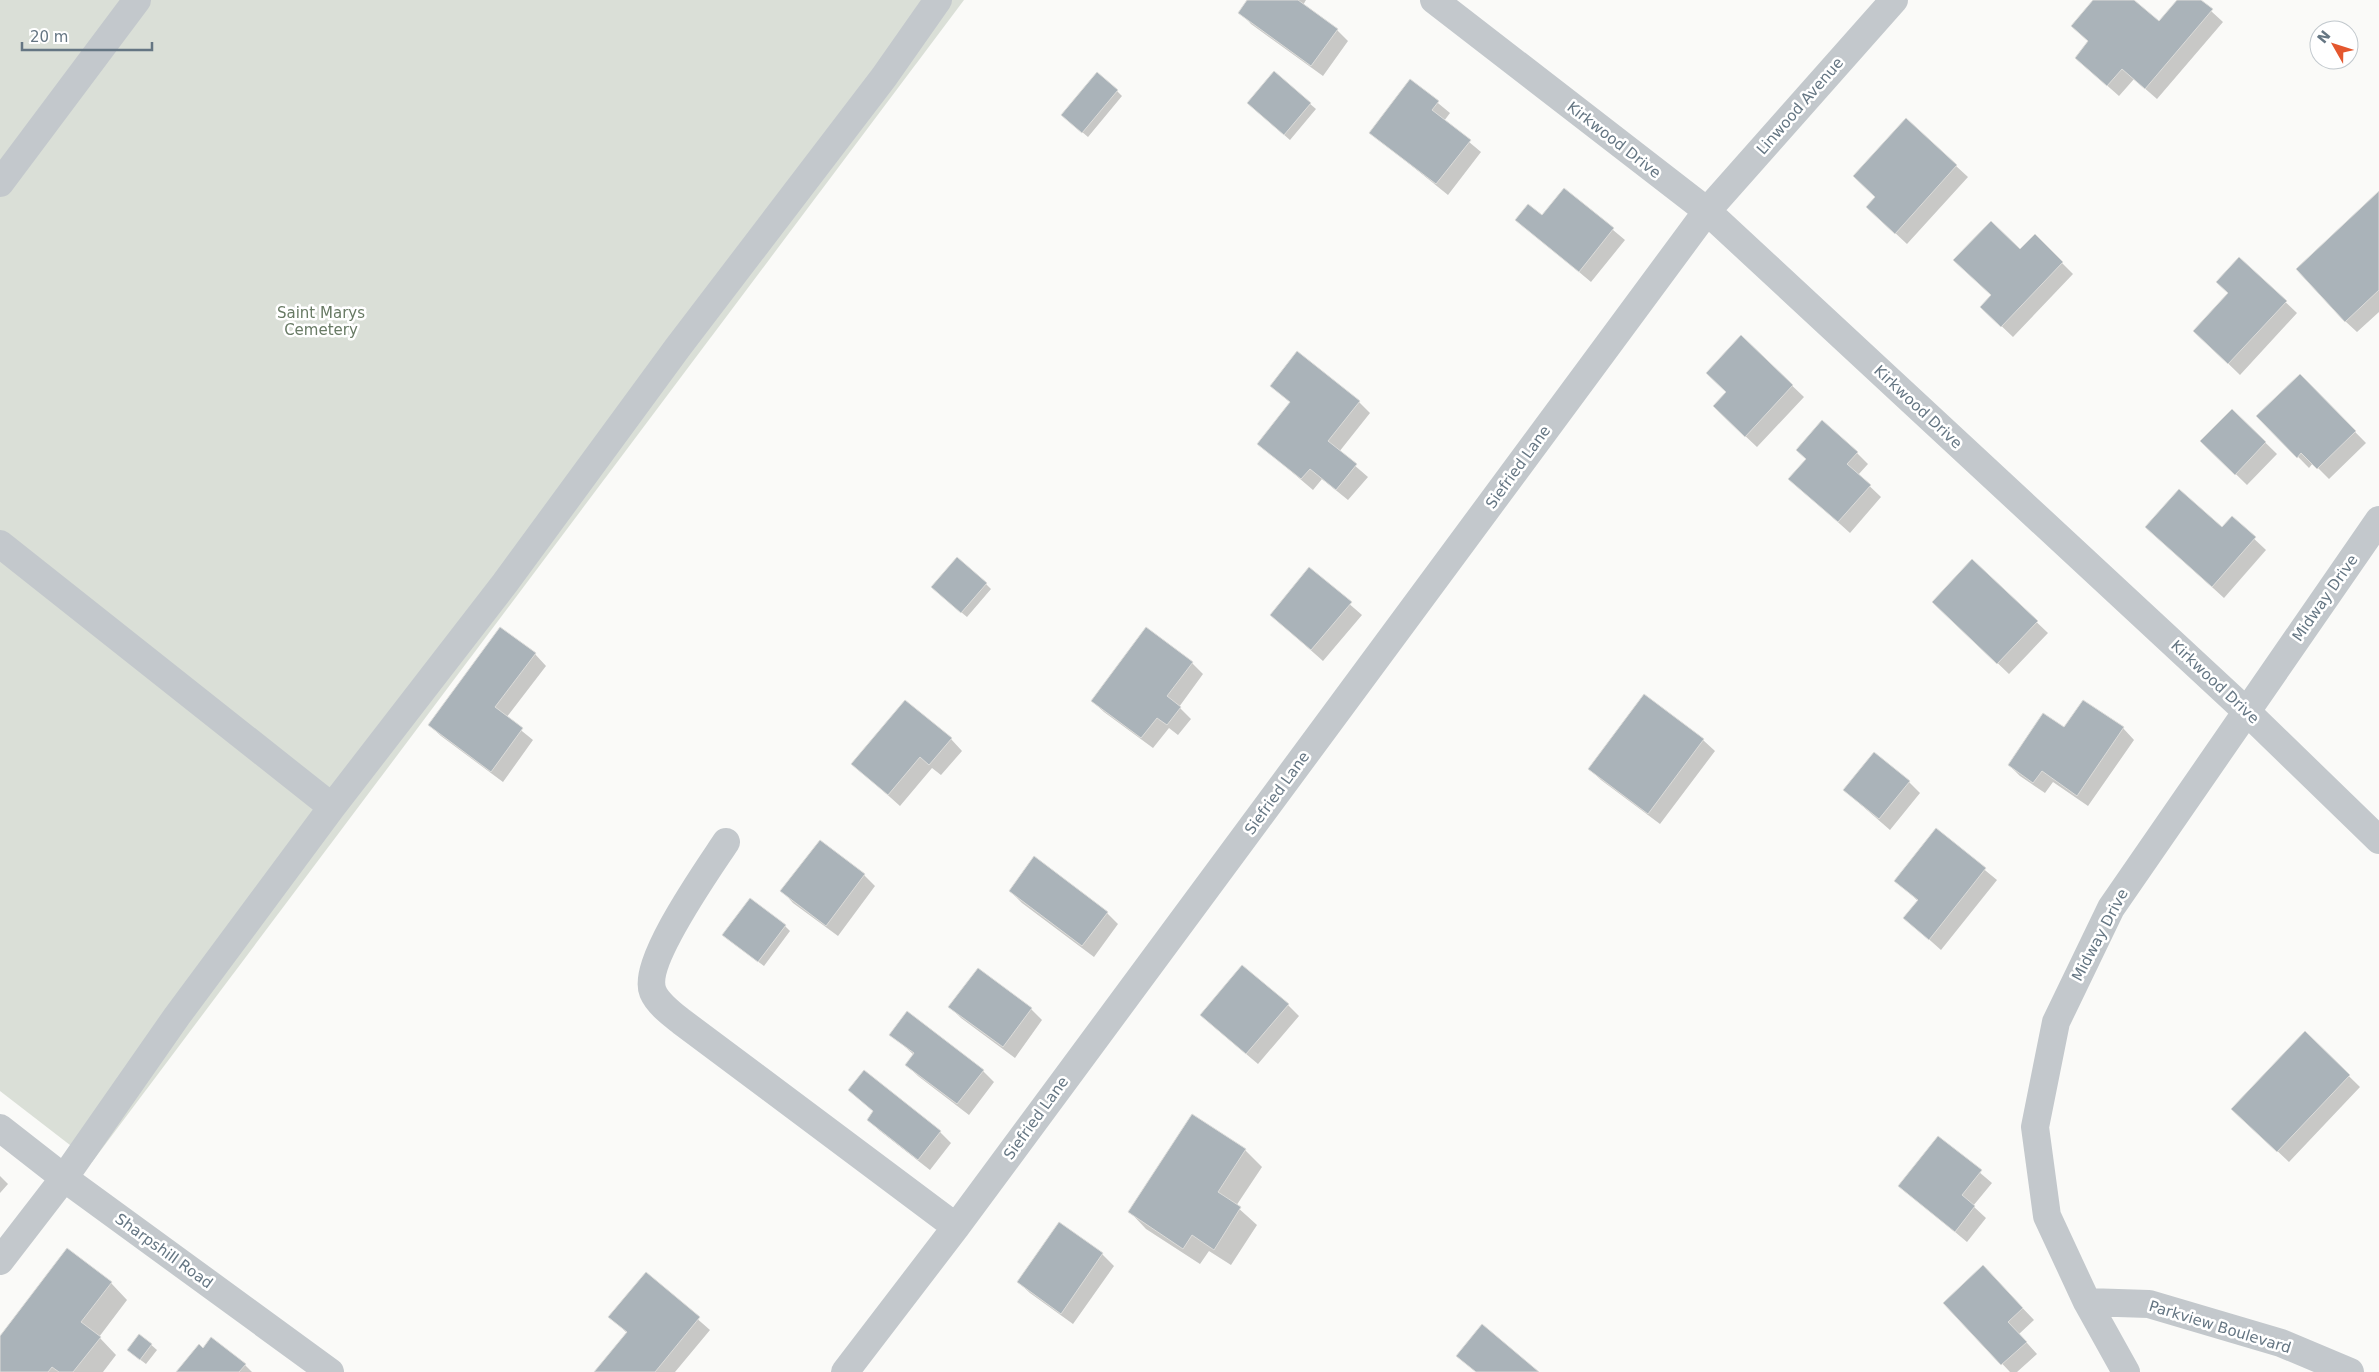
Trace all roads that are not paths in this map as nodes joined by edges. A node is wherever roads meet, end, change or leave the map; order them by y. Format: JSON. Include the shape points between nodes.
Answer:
{"nodes":[{"id":1,"x":137,"y":0,"type":"edge"},
{"id":2,"x":938,"y":0,"type":"edge"},
{"id":3,"x":1434,"y":0,"type":"edge"},
{"id":4,"x":1894,"y":0,"type":"edge"},
{"id":5,"x":0,"y":183,"type":"edge"},
{"id":6,"x":1707,"y":212,"type":"junction"},
{"id":7,"x":2379,"y":520,"type":"edge"},
{"id":8,"x":0,"y":544,"type":"edge"},
{"id":9,"x":2246,"y":711,"type":"junction"},
{"id":10,"x":332,"y":807,"type":"junction"},
{"id":11,"x":2379,"y":840,"type":"edge"},
{"id":12,"x":726,"y":842,"type":"dead end"},
{"id":13,"x":0,"y":1128,"type":"edge"},
{"id":14,"x":64,"y":1178,"type":"junction"},
{"id":15,"x":956,"y":1227,"type":"junction"},
{"id":16,"x":0,"y":1261,"type":"edge"},
{"id":17,"x":2087,"y":1302,"type":"junction"},
{"id":18,"x":330,"y":1372,"type":"edge"},
{"id":19,"x":845,"y":1372,"type":"edge"},
{"id":20,"x":2126,"y":1372,"type":"edge"},
{"id":21,"x":2350,"y":1372,"type":"edge"}],
"edges":[{"from":1,"to":5,"type":"street"},
{"from":2,"to":10,"type":"street","via":[[884,77],[678,347],[505,583]]},
{"from":3,"to":6,"type":"street","name":"Kirkwood Drive"},
{"from":4,"to":6,"type":"street","name":"Linwood Avenue"},
{"from":6,"to":9,"type":"street","name":"Kirkwood Drive"},
{"from":6,"to":15,"type":"street","name":"Siefried Lane"},
{"from":7,"to":9,"type":"street","name":"Midway Drive"},
{"from":8,"to":10,"type":"street"},
{"from":9,"to":11,"type":"street","name":"Kirkwood Drive"},
{"from":9,"to":17,"type":"street","name":"Midway Drive","via":[[2111,908],[2056,1022],[2035,1126],[2047,1216]]},
{"from":10,"to":14,"type":"street","via":[[177,1016]]},
{"from":12,"to":15,"type":"street","via":[[680,911],[656,964],[651,980],[653,992],[660,1003],[682,1022]]},
{"from":13,"to":14,"type":"street","name":"Sharpshill Road"},
{"from":14,"to":16,"type":"street"},
{"from":14,"to":18,"type":"street","name":"Sharpshill Road"},
{"from":15,"to":19,"type":"street","name":"Siefried Lane"},
{"from":17,"to":20,"type":"street","name":"Midway Drive"},
{"from":17,"to":21,"type":"street","name":"Parkview Boulevard","via":[[2149,1304],[2281,1343]]}]}
